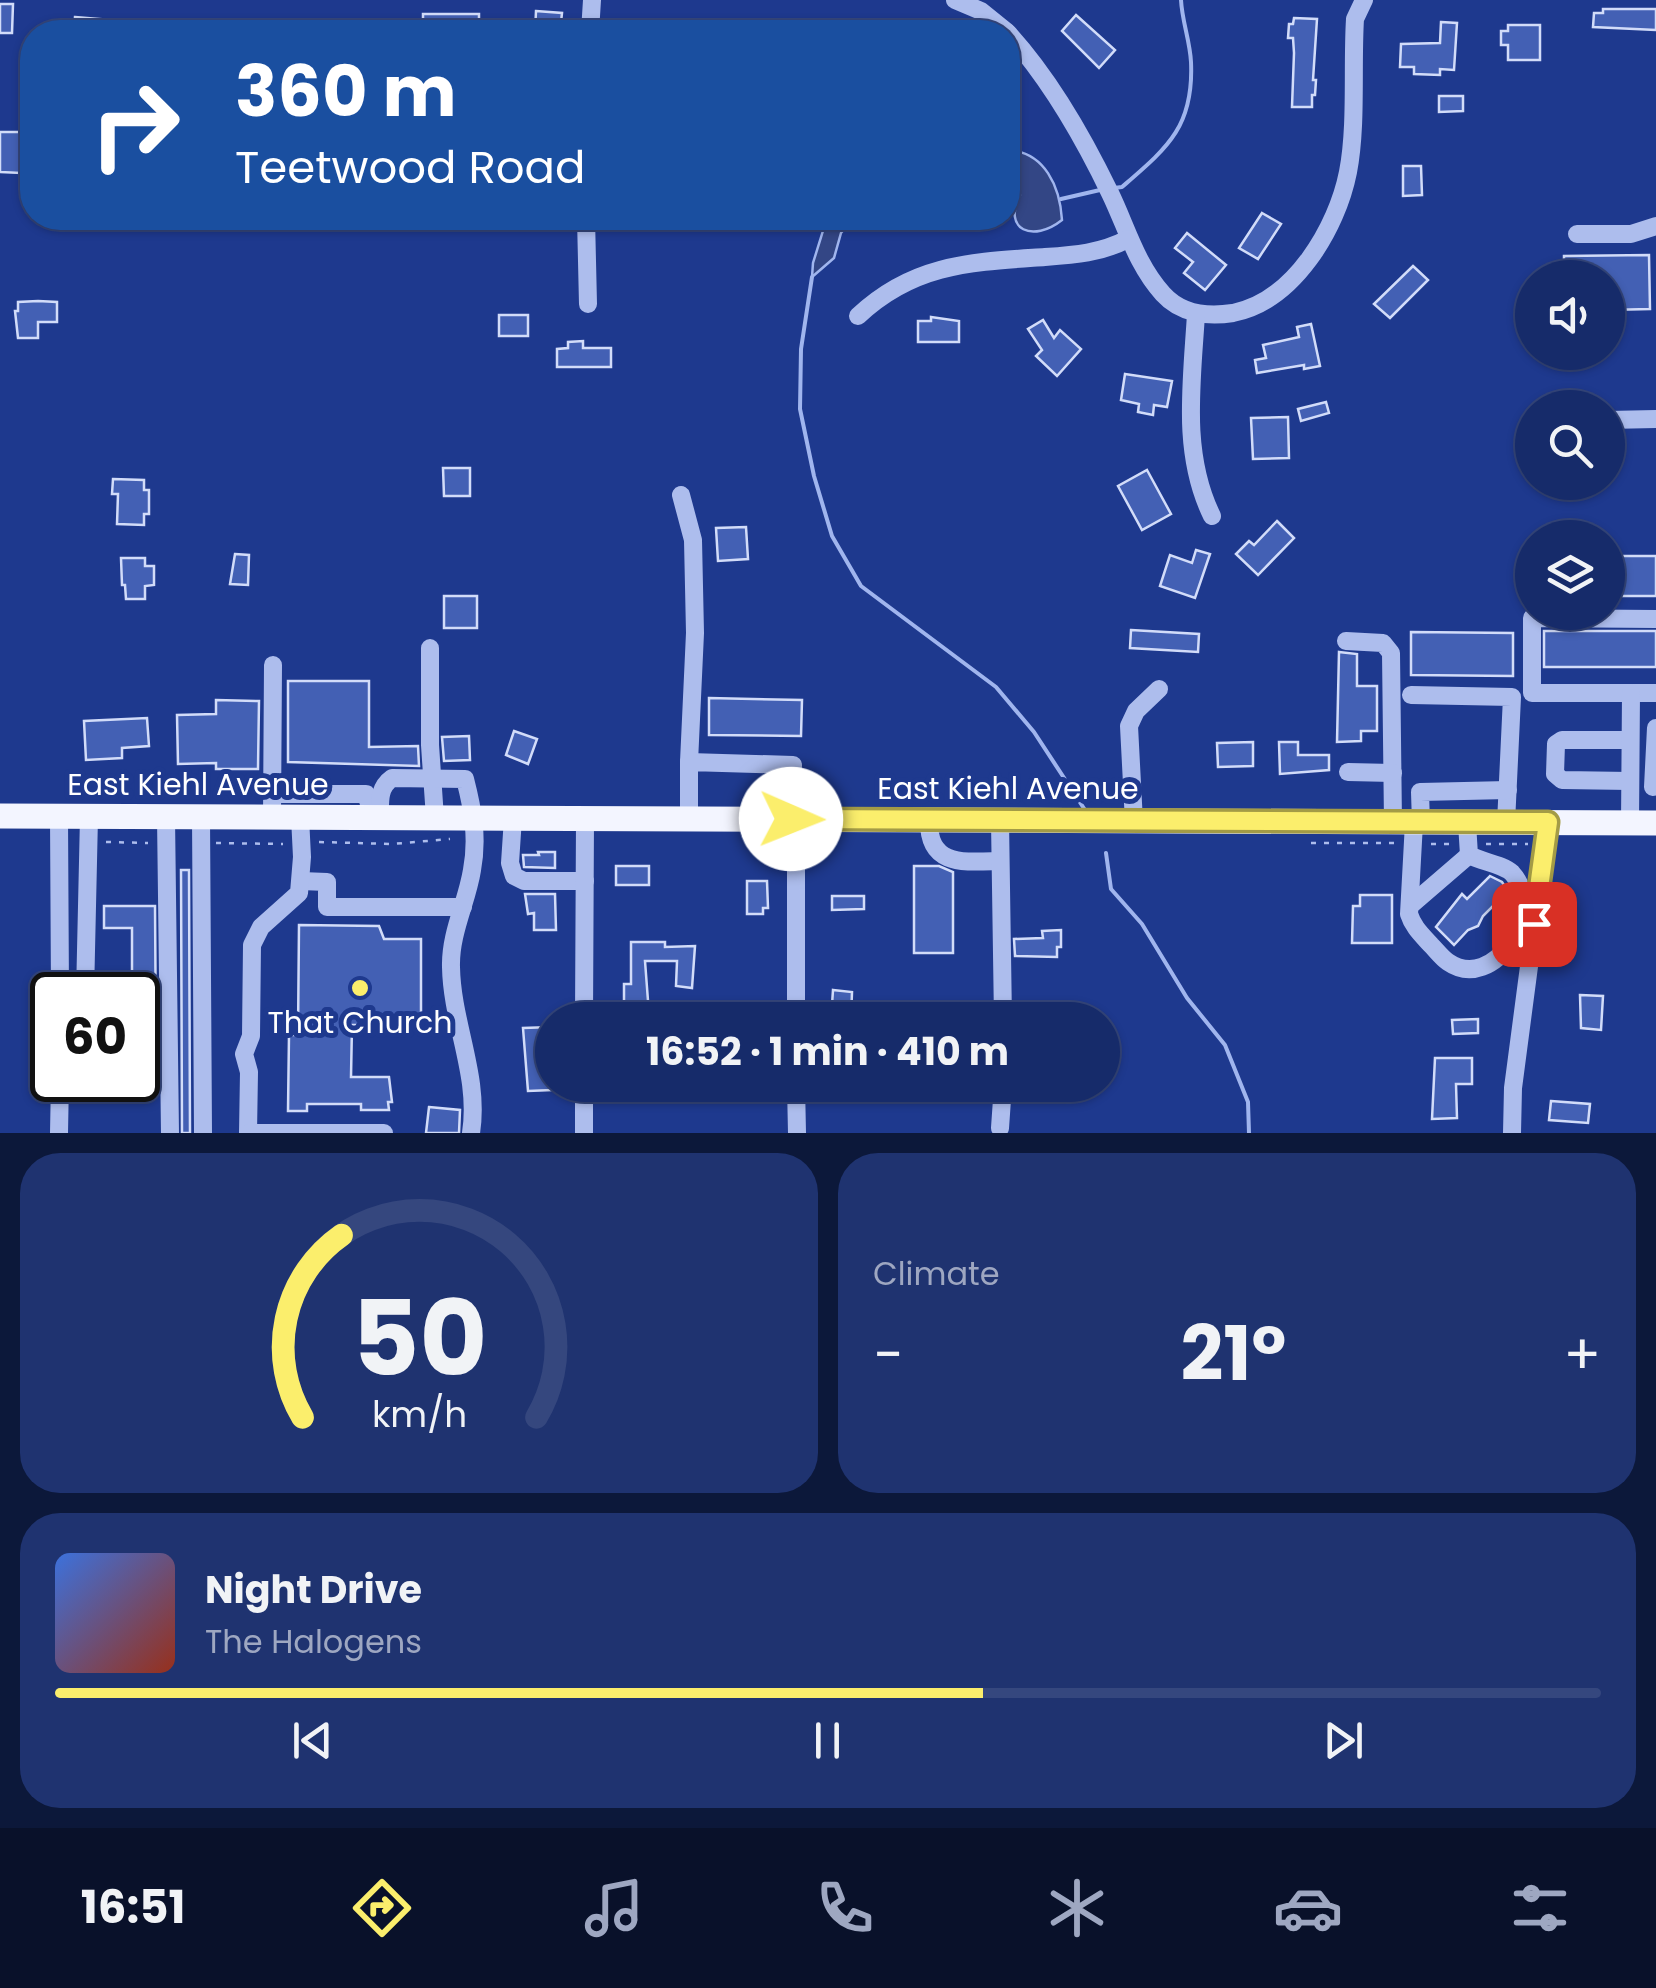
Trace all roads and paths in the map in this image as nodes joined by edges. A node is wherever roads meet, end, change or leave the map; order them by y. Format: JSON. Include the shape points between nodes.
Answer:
{"nodes":[{"id":1,"x":955,"y":0,"type":"edge"},
{"id":2,"x":1364,"y":0,"type":"edge"},
{"id":3,"x":992,"y":20,"type":"edge"},
{"id":4,"x":1020,"y":50,"type":"edge"},
{"id":5,"x":1656,"y":226,"type":"edge"},
{"id":6,"x":586,"y":230,"type":"edge"},
{"id":7,"x":1577,"y":234,"type":"dead end"},
{"id":8,"x":1128,"y":240,"type":"junction"},
{"id":9,"x":588,"y":304,"type":"dead end"},
{"id":10,"x":1196,"y":314,"type":"junction"},
{"id":11,"x":858,"y":316,"type":"dead end"},
{"id":12,"x":1656,"y":419,"type":"edge"},
{"id":13,"x":1625,"y":420,"type":"edge"},
{"id":14,"x":681,"y":496,"type":"dead end"},
{"id":15,"x":1212,"y":516,"type":"dead end"},
{"id":16,"x":1656,"y":620,"type":"edge"},
{"id":17,"x":1346,"y":640,"type":"dead end"},
{"id":18,"x":430,"y":648,"type":"dead end"},
{"id":19,"x":274,"y":665,"type":"dead end"},
{"id":20,"x":1159,"y":689,"type":"dead end"},
{"id":21,"x":1630,"y":693,"type":"junction"},
{"id":22,"x":1656,"y":693,"type":"edge"},
{"id":23,"x":1411,"y":695,"type":"dead end"},
{"id":24,"x":1656,"y":728,"type":"edge"},
{"id":25,"x":1630,"y":740,"type":"junction"},
{"id":26,"x":689,"y":762,"type":"junction"},
{"id":27,"x":1348,"y":772,"type":"dead end"},
{"id":28,"x":1393,"y":773,"type":"junction"},
{"id":29,"x":432,"y":778,"type":"junction"},
{"id":30,"x":1630,"y":784,"type":"junction"},
{"id":31,"x":1654,"y":787,"type":"edge"},
{"id":32,"x":1508,"y":790,"type":"junction"},
{"id":33,"x":272,"y":805,"type":"junction"},
{"id":34,"x":0,"y":816,"type":"edge"},
{"id":35,"x":60,"y":816,"type":"junction"},
{"id":36,"x":89,"y":817,"type":"junction"},
{"id":37,"x":166,"y":817,"type":"junction"},
{"id":38,"x":201,"y":817,"type":"junction"},
{"id":39,"x":300,"y":817,"type":"junction"},
{"id":40,"x":377,"y":818,"type":"junction"},
{"id":41,"x":435,"y":818,"type":"junction"},
{"id":42,"x":475,"y":818,"type":"junction"},
{"id":43,"x":513,"y":818,"type":"junction"},
{"id":44,"x":585,"y":818,"type":"junction"},
{"id":45,"x":689,"y":819,"type":"junction"},
{"id":46,"x":794,"y":819,"type":"junction"},
{"id":47,"x":928,"y":820,"type":"junction"},
{"id":48,"x":1000,"y":821,"type":"junction"},
{"id":49,"x":1134,"y":822,"type":"junction"},
{"id":50,"x":1548,"y":822,"type":"junction"},
{"id":51,"x":1410,"y":823,"type":"junction"},
{"id":52,"x":1468,"y":823,"type":"junction"},
{"id":53,"x":1506,"y":823,"type":"junction"},
{"id":54,"x":1643,"y":824,"type":"edge"},
{"id":55,"x":1470,"y":855,"type":"junction"},
{"id":56,"x":1000,"y":861,"type":"junction"},
{"id":57,"x":301,"y":881,"type":"junction"},
{"id":58,"x":585,"y":881,"type":"junction"},
{"id":59,"x":1411,"y":906,"type":"junction"},
{"id":60,"x":462,"y":907,"type":"junction"},
{"id":61,"x":1527,"y":923,"type":"junction"},
{"id":62,"x":60,"y":972,"type":"edge"},
{"id":63,"x":86,"y":972,"type":"edge"},
{"id":64,"x":584,"y":1002,"type":"edge"},
{"id":65,"x":796,"y":1002,"type":"edge"},
{"id":66,"x":1003,"y":1002,"type":"edge"},
{"id":67,"x":60,"y":1102,"type":"edge"},
{"id":68,"x":584,"y":1102,"type":"edge"},
{"id":69,"x":796,"y":1102,"type":"edge"},
{"id":70,"x":1001,"y":1102,"type":"edge"},
{"id":71,"x":1000,"y":1128,"type":"dead end"},
{"id":72,"x":60,"y":1133,"type":"edge"},
{"id":73,"x":170,"y":1133,"type":"edge"},
{"id":74,"x":203,"y":1133,"type":"edge"},
{"id":75,"x":248,"y":1133,"type":"edge"},
{"id":76,"x":384,"y":1133,"type":"edge"},
{"id":77,"x":471,"y":1133,"type":"edge"},
{"id":78,"x":584,"y":1133,"type":"edge"},
{"id":79,"x":796,"y":1133,"type":"edge"},
{"id":80,"x":1512,"y":1133,"type":"edge"}],
"edges":[{"from":1,"to":3,"type":"street"},
{"from":2,"to":10,"type":"street","via":[[1355,19],[1348,173],[1317,247],[1266,299],[1233,313]]},
{"from":4,"to":8,"type":"street","via":[[1100,174]]},
{"from":5,"to":7,"type":"street","via":[[1630,234]]},
{"from":6,"to":9,"type":"street"},
{"from":8,"to":10,"type":"street","via":[[1166,297]]},
{"from":8,"to":11,"type":"street","via":[[1086,254],[926,271]]},
{"from":10,"to":15,"type":"street","via":[[1192,456]]},
{"from":12,"to":13,"type":"street"},
{"from":14,"to":26,"type":"street","via":[[693,540]]},
{"from":16,"to":21,"type":"street","via":[[1532,618],[1532,693]]},
{"from":17,"to":28,"type":"street","via":[[1383,642],[1391,652]]},
{"from":18,"to":29,"type":"street"},
{"from":19,"to":33,"type":"street"},
{"from":20,"to":49,"type":"street","via":[[1129,726]]},
{"from":21,"to":22,"type":"street"},
{"from":21,"to":25,"type":"street"},
{"from":23,"to":32,"type":"street","via":[[1512,697]]},
{"from":24,"to":31,"type":"street"},
{"from":25,"to":30,"type":"street"},
{"from":25,"to":30,"type":"street","via":[[1562,740],[1556,744],[1555,774],[1562,780]]},
{"from":26,"to":45,"type":"street"},
{"from":26,"to":46,"type":"street","via":[[793,764]]},
{"from":27,"to":28,"type":"street"},
{"from":28,"to":51,"type":"street"},
{"from":29,"to":40,"type":"street","via":[[392,778],[384,784]]},
{"from":29,"to":41,"type":"street"},
{"from":29,"to":42,"type":"street","via":[[465,779]]},
{"from":30,"to":31,"type":"street"},
{"from":30,"to":54,"type":"street"},
{"from":32,"to":51,"type":"street","via":[[1420,792]]},
{"from":32,"to":53,"type":"street"},
{"from":33,"to":38,"type":"main road","name":"East Kiehl Avenue"},
{"from":33,"to":39,"type":"main road","name":"East Kiehl Avenue"},
{"from":33,"to":40,"type":"street","via":[[366,794]]},
{"from":34,"to":35,"type":"main road","name":"East Kiehl Avenue"},
{"from":35,"to":36,"type":"main road","name":"East Kiehl Avenue"},
{"from":35,"to":62,"type":"street"},
{"from":36,"to":37,"type":"main road","name":"East Kiehl Avenue"},
{"from":36,"to":63,"type":"street"},
{"from":37,"to":38,"type":"main road","name":"East Kiehl Avenue"},
{"from":37,"to":73,"type":"street"},
{"from":38,"to":74,"type":"street"},
{"from":39,"to":40,"type":"main road","name":"East Kiehl Avenue"},
{"from":39,"to":57,"type":"street"},
{"from":40,"to":41,"type":"main road","name":"East Kiehl Avenue"},
{"from":41,"to":42,"type":"main road","name":"East Kiehl Avenue"},
{"from":42,"to":43,"type":"main road","name":"East Kiehl Avenue"},
{"from":42,"to":60,"type":"street"},
{"from":43,"to":44,"type":"main road","name":"East Kiehl Avenue"},
{"from":43,"to":58,"type":"street","via":[[514,876]]},
{"from":44,"to":45,"type":"main road","name":"East Kiehl Avenue"},
{"from":44,"to":58,"type":"street"},
{"from":45,"to":46,"type":"main road","name":"East Kiehl Avenue"},
{"from":46,"to":47,"type":"main road","name":"East Kiehl Avenue"},
{"from":46,"to":65,"type":"street"},
{"from":47,"to":48,"type":"main road","name":"East Kiehl Avenue"},
{"from":47,"to":56,"type":"street","via":[[928,839],[940,854],[963,862]]},
{"from":48,"to":49,"type":"main road","name":"East Kiehl Avenue"},
{"from":48,"to":56,"type":"street"},
{"from":49,"to":51,"type":"main road","name":"East Kiehl Avenue"},
{"from":50,"to":53,"type":"main road","name":"East Kiehl Avenue"},
{"from":50,"to":54,"type":"main road","name":"East Kiehl Avenue"},
{"from":50,"to":61,"type":"street"},
{"from":51,"to":52,"type":"main road","name":"East Kiehl Avenue"},
{"from":51,"to":59,"type":"street"},
{"from":52,"to":53,"type":"main road","name":"East Kiehl Avenue"},
{"from":52,"to":55,"type":"street"},
{"from":55,"to":59,"type":"street"},
{"from":55,"to":61,"type":"street","via":[[1508,869]]},
{"from":56,"to":66,"type":"street"},
{"from":57,"to":60,"type":"street","via":[[327,882],[327,907]]},
{"from":57,"to":75,"type":"street","via":[[252,945],[244,1054]]},
{"from":58,"to":64,"type":"street"},
{"from":59,"to":61,"type":"street","via":[[1413,926],[1449,964],[1479,967],[1497,960]]},
{"from":60,"to":77,"type":"street","via":[[451,977],[474,1095]]},
{"from":61,"to":80,"type":"street"},
{"from":67,"to":72,"type":"street"},
{"from":68,"to":78,"type":"street"},
{"from":69,"to":79,"type":"street"},
{"from":70,"to":71,"type":"street"},
{"from":75,"to":76,"type":"street"}]}
